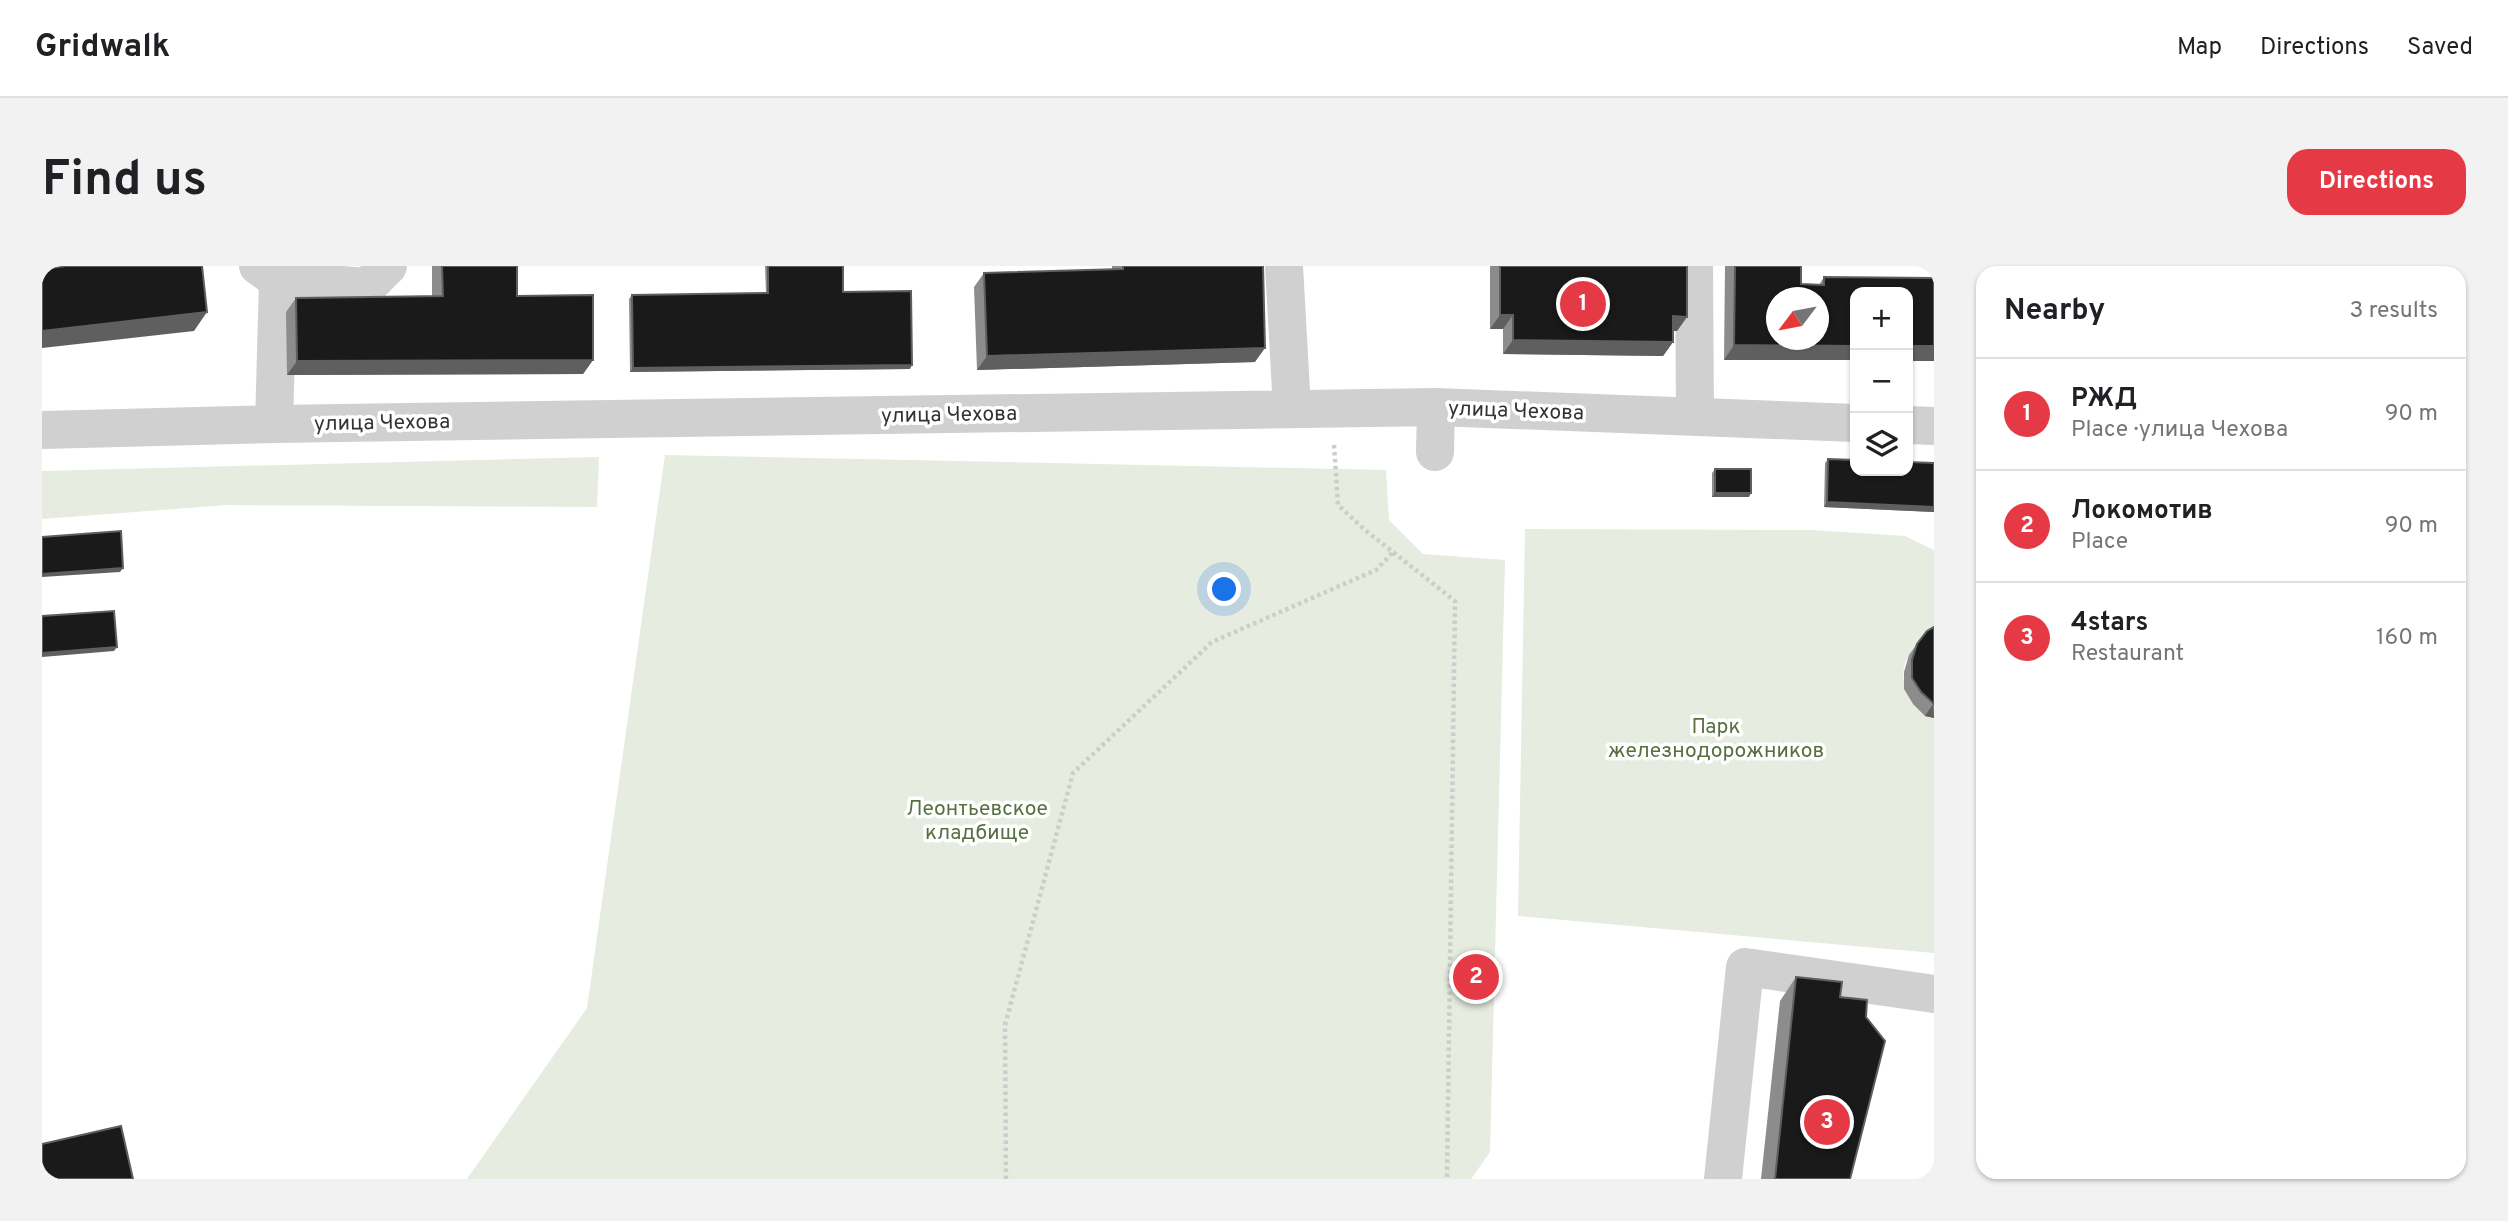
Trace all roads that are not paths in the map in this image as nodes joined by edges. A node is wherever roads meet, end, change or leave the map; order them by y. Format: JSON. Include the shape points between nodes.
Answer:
{"nodes":[{"id":1,"x":388,"y":266,"type":"edge"},
{"id":2,"x":1284,"y":266,"type":"edge"},
{"id":3,"x":1694,"y":266,"type":"edge"},
{"id":4,"x":268,"y":273,"type":"edge"},
{"id":5,"x":1436,"y":407,"type":"junction"},
{"id":6,"x":1292,"y":409,"type":"junction"},
{"id":7,"x":1695,"y":416,"type":"junction"},
{"id":8,"x":1850,"y":423,"type":"edge"},
{"id":9,"x":274,"y":424,"type":"junction"},
{"id":10,"x":1913,"y":425,"type":"edge"},
{"id":11,"x":1934,"y":426,"type":"edge"},
{"id":12,"x":42,"y":430,"type":"edge"},
{"id":13,"x":1435,"y":452,"type":"dead end"},
{"id":14,"x":1934,"y":994,"type":"edge"},
{"id":15,"x":1723,"y":1179,"type":"edge"}],
"edges":[{"from":1,"to":4,"type":"street","via":[[367,287]]},
{"from":2,"to":6,"type":"street"},
{"from":3,"to":7,"type":"street"},
{"from":4,"to":9,"type":"street"},
{"from":5,"to":6,"type":"street","name":"улица Чехова"},
{"from":5,"to":7,"type":"street","name":"улица Чехова"},
{"from":5,"to":13,"type":"street"},
{"from":6,"to":9,"type":"street","name":"улица Чехова"},
{"from":7,"to":8,"type":"street","name":"улица Чехова"},
{"from":9,"to":12,"type":"street","name":"улица Чехова"},
{"from":10,"to":11,"type":"street"},
{"from":14,"to":15,"type":"street","via":[[1745,967]]}]}
